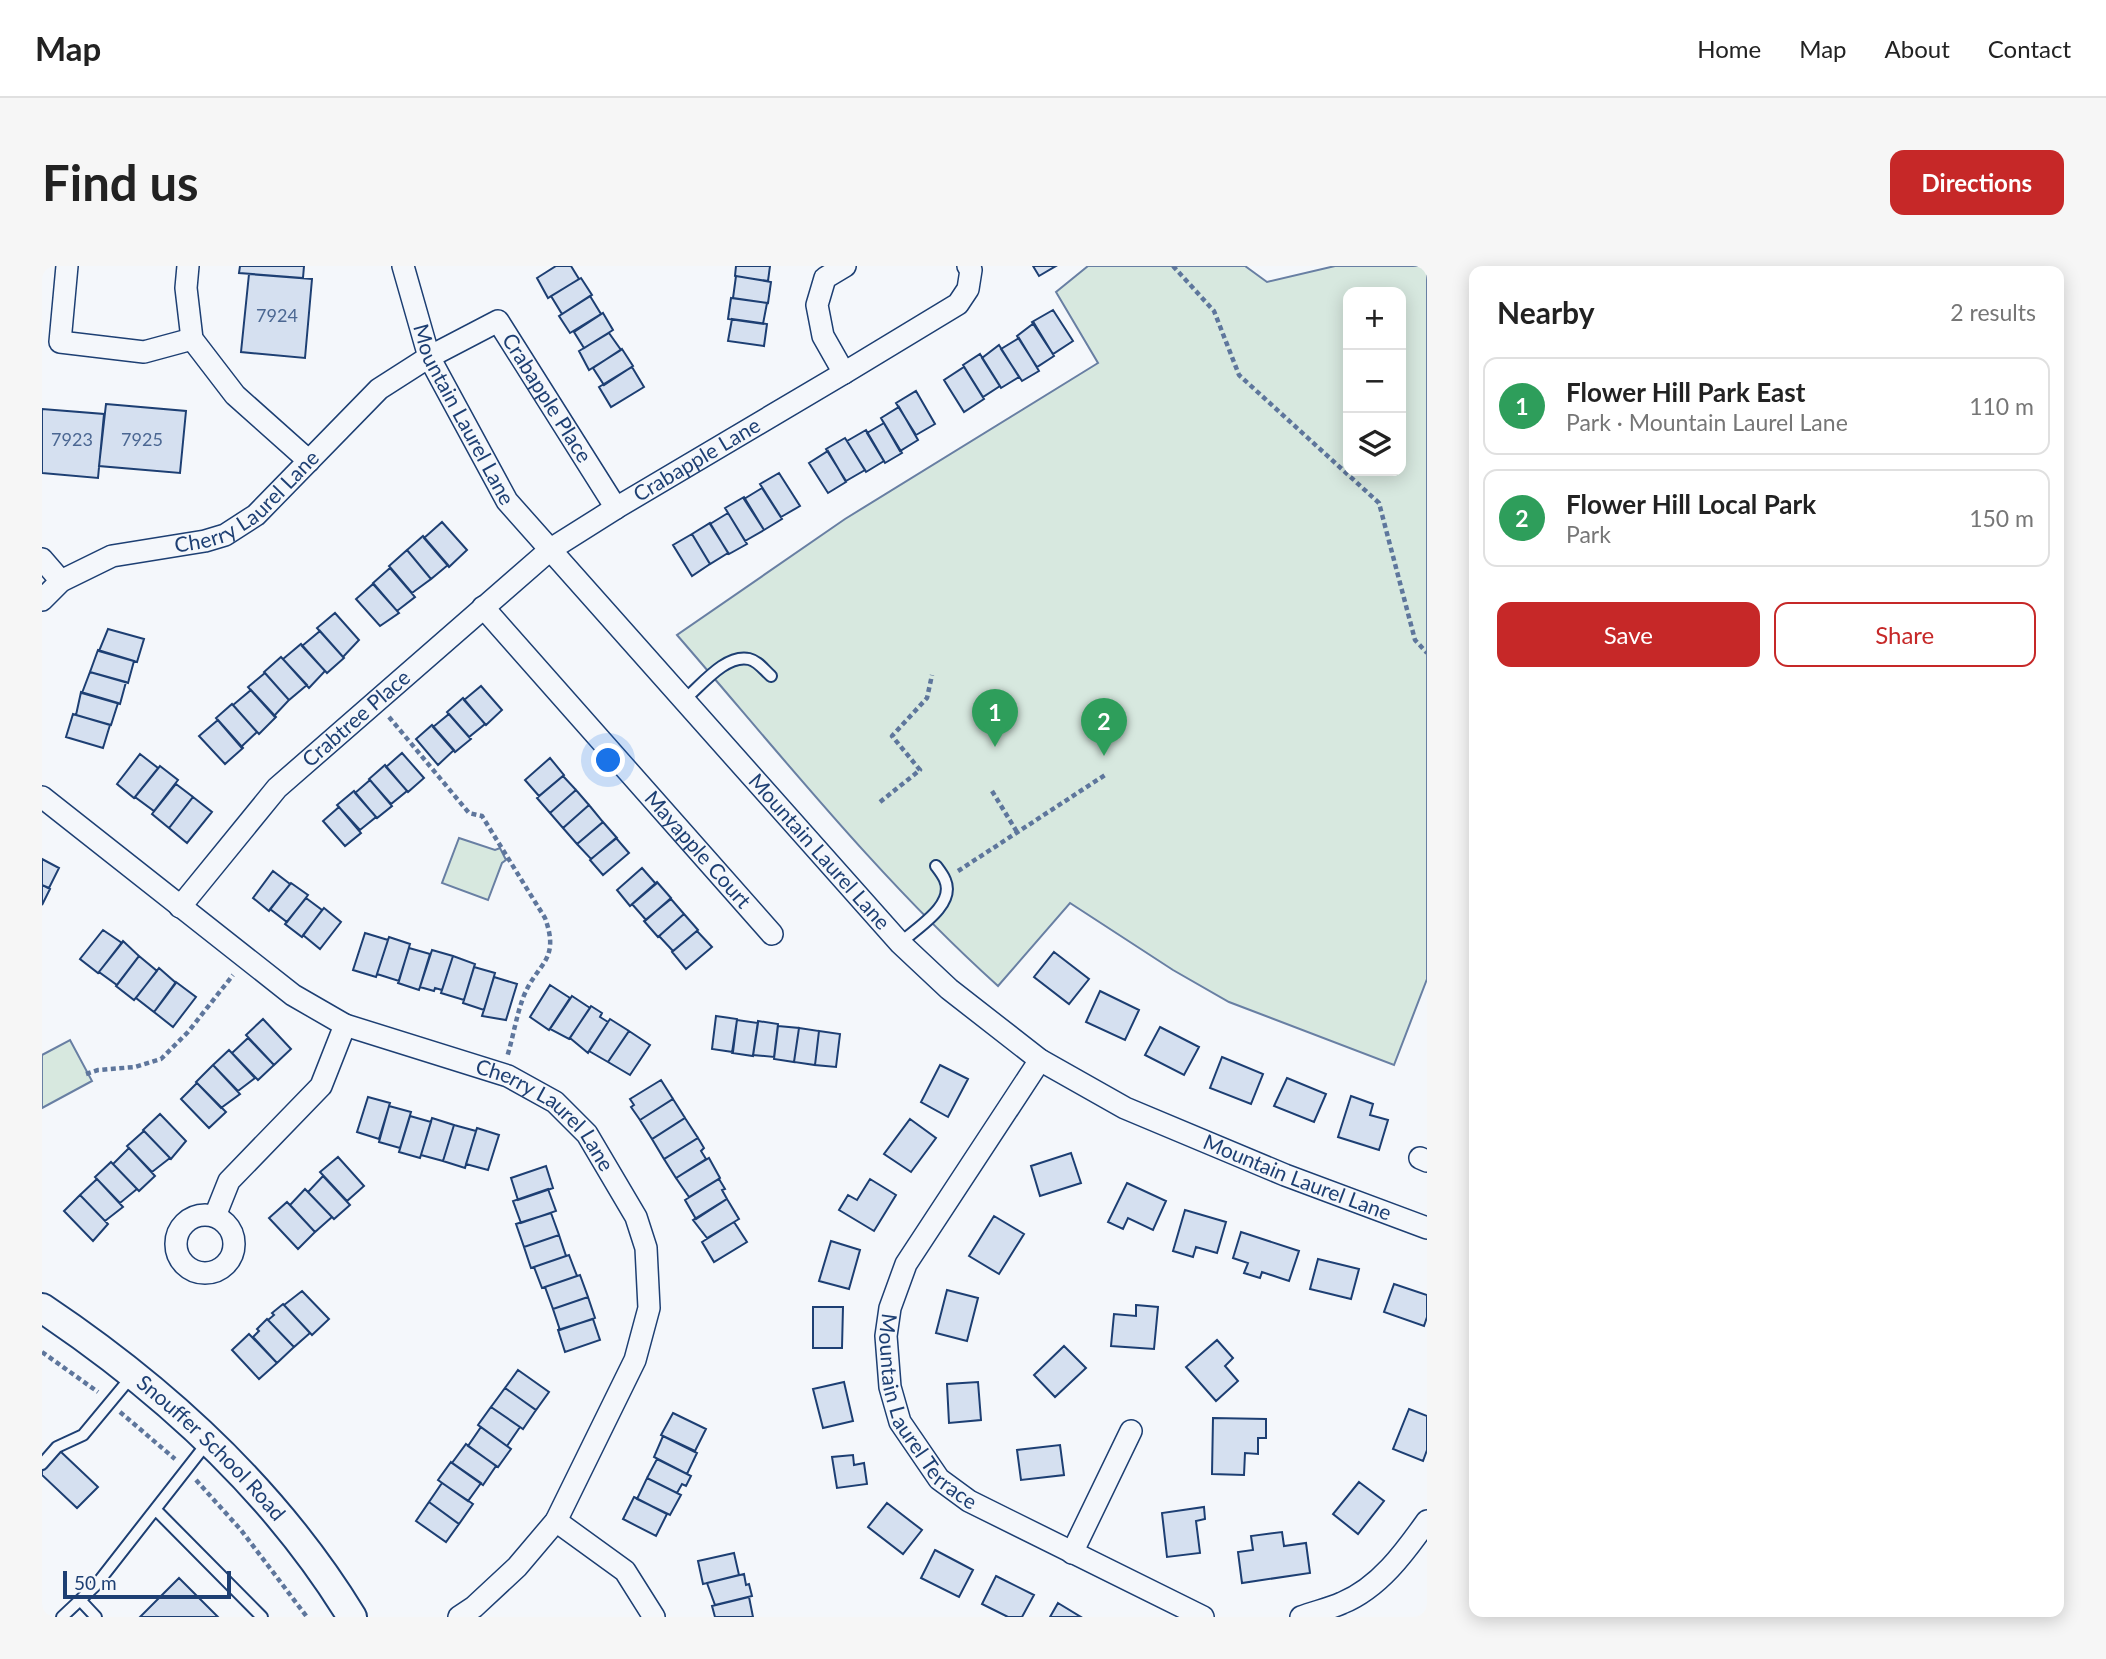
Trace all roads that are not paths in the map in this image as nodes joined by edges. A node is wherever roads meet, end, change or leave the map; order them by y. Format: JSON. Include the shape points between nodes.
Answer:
{"nodes":[{"id":1,"x":67,"y":266,"type":"edge"},
{"id":2,"x":188,"y":266,"type":"edge"},
{"id":3,"x":403,"y":266,"type":"edge"},
{"id":4,"x":845,"y":266,"type":"edge"},
{"id":5,"x":968,"y":266,"type":"edge"},
{"id":6,"x":192,"y":339,"type":"junction"},
{"id":7,"x":429,"y":357,"type":"junction"},
{"id":8,"x":844,"y":373,"type":"junction"},
{"id":9,"x":309,"y":461,"type":"junction"},
{"id":10,"x":615,"y":508,"type":"junction"},
{"id":11,"x":551,"y":549,"type":"junction"},
{"id":12,"x":42,"y":559,"type":"edge"},
{"id":13,"x":61,"y":581,"type":"junction"},
{"id":14,"x":42,"y":600,"type":"edge"},
{"id":15,"x":483,"y":607,"type":"junction"},
{"id":16,"x":771,"y":676,"type":"dead end"},
{"id":17,"x":684,"y":700,"type":"junction"},
{"id":18,"x":42,"y":797,"type":"edge"},
{"id":19,"x":936,"y":866,"type":"dead end"},
{"id":20,"x":180,"y":907,"type":"junction"},
{"id":21,"x":772,"y":934,"type":"dead end"},
{"id":22,"x":900,"y":943,"type":"junction"},
{"id":23,"x":345,"y":1024,"type":"junction"},
{"id":24,"x":1040,"y":1060,"type":"junction"},
{"id":25,"x":215,"y":1216,"type":"dead end"},
{"id":26,"x":1427,"y":1228,"type":"edge"},
{"id":27,"x":42,"y":1308,"type":"edge"},
{"id":28,"x":134,"y":1374,"type":"junction"},
{"id":29,"x":1131,"y":1431,"type":"dead end"},
{"id":30,"x":209,"y":1441,"type":"junction"},
{"id":31,"x":42,"y":1464,"type":"edge"},
{"id":32,"x":156,"y":1510,"type":"junction"},
{"id":33,"x":556,"y":1521,"type":"junction"},
{"id":34,"x":1427,"y":1521,"type":"edge"},
{"id":35,"x":1072,"y":1553,"type":"junction"},
{"id":36,"x":80,"y":1600,"type":"junction"},
{"id":37,"x":62,"y":1617,"type":"edge"},
{"id":38,"x":96,"y":1617,"type":"edge"},
{"id":39,"x":262,"y":1617,"type":"edge"},
{"id":40,"x":352,"y":1617,"type":"edge"},
{"id":41,"x":459,"y":1617,"type":"edge"},
{"id":42,"x":654,"y":1617,"type":"edge"},
{"id":43,"x":1203,"y":1617,"type":"edge"},
{"id":44,"x":1301,"y":1617,"type":"edge"}],
"edges":[{"from":1,"to":6,"type":"street","via":[[60,341],[145,352]]},
{"from":2,"to":6,"type":"street"},
{"from":3,"to":7,"type":"street","name":"Mountain Laurel Lane"},
{"from":4,"to":8,"type":"street","via":[[825,278],[817,305],[823,336]]},
{"from":5,"to":8,"type":"street","name":"Crabapple Lane","via":[[968,289],[958,304]]},
{"from":6,"to":9,"type":"street","via":[[235,395]]},
{"from":7,"to":9,"type":"street","name":"Cherry Laurel Lane","via":[[379,389]]},
{"from":7,"to":10,"type":"street","name":"Crabapple Place","via":[[498,321]]},
{"from":7,"to":11,"type":"street","name":"Mountain Laurel Lane","via":[[507,501]]},
{"from":8,"to":10,"type":"street","name":"Crabapple Lane"},
{"from":9,"to":13,"type":"street","name":"Cherry Laurel Lane","via":[[256,515],[225,535],[112,556]]},
{"from":10,"to":11,"type":"street","name":"Crabapple Lane"},
{"from":11,"to":15,"type":"street","name":"Crabtree Place"},
{"from":11,"to":17,"type":"street","name":"Mountain Laurel Lane"},
{"from":12,"to":13,"type":"street"},
{"from":13,"to":14,"type":"street","name":"Cherry Laurel Lane"},
{"from":15,"to":20,"type":"street","name":"Crabtree Place","via":[[277,788]]},
{"from":15,"to":21,"type":"street","name":"Mayapple Court"},
{"from":16,"to":17,"type":"lane","via":[[747,659],[729,662]]},
{"from":17,"to":22,"type":"street","name":"Mountain Laurel Lane"},
{"from":18,"to":20,"type":"street","name":"Cherry Laurel Lane"},
{"from":19,"to":22,"type":"lane","via":[[948,892],[945,903]]},
{"from":20,"to":23,"type":"street","name":"Cherry Laurel Lane","via":[[293,995]]},
{"from":22,"to":24,"type":"street","name":"Mountain Laurel Lane","via":[[949,989]]},
{"from":23,"to":25,"type":"street","via":[[321,1086],[229,1181]]},
{"from":23,"to":33,"type":"street","name":"Cherry Laurel Lane","via":[[501,1074],[555,1102],[587,1134],[636,1217],[646,1248],[649,1308],[635,1360]]},
{"from":24,"to":26,"type":"street","name":"Mountain Laurel Lane","via":[[1125,1108]]},
{"from":24,"to":35,"type":"street","name":"Mountain Laurel Terrace","via":[[906,1264],[890,1308],[886,1336],[890,1387],[900,1422],[939,1479],[968,1501]]},
{"from":27,"to":28,"type":"main road","name":"Snouffer School Road"},
{"from":28,"to":30,"type":"main road","name":"Snouffer School Road"},
{"from":28,"to":31,"type":"lane","via":[[83,1436],[57,1447]]},
{"from":29,"to":35,"type":"street"},
{"from":30,"to":32,"type":"lane"},
{"from":30,"to":40,"type":"main road","name":"Snouffer School Road","via":[[287,1527]]},
{"from":32,"to":36,"type":"lane"},
{"from":32,"to":39,"type":"lane"},
{"from":33,"to":41,"type":"street","name":"Cherry Laurel Lane","via":[[517,1567]]},
{"from":33,"to":42,"type":"street","via":[[625,1571]]},
{"from":34,"to":44,"type":"street","via":[[1405,1553],[1378,1580],[1345,1602]]},
{"from":35,"to":43,"type":"street","name":"Mountain Laurel Terrace"},
{"from":36,"to":37,"type":"lane"},
{"from":36,"to":38,"type":"lane"}]}
